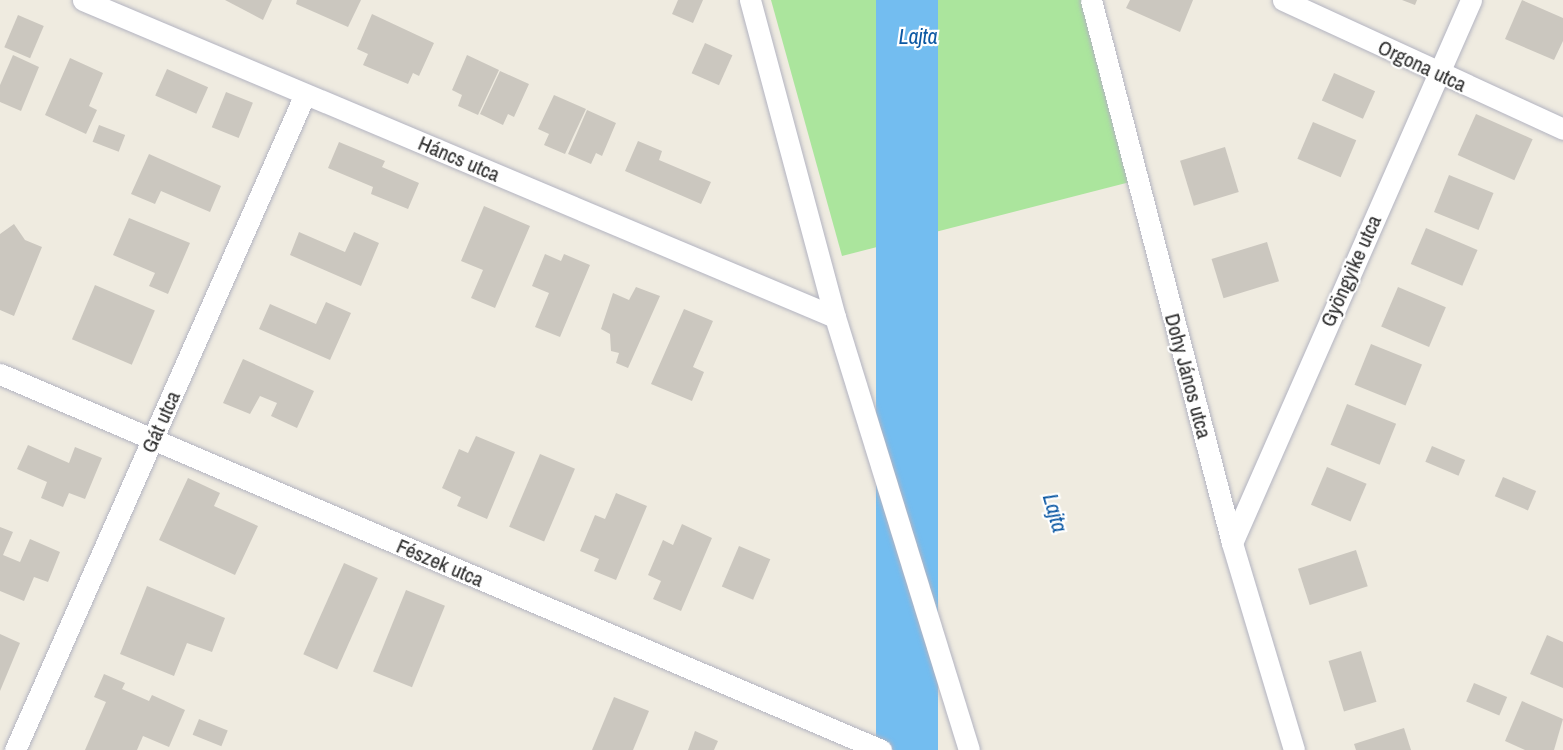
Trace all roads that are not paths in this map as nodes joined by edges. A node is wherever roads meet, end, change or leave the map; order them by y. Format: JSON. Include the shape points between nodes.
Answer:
{"nodes":[{"id":1,"x":83,"y":0,"type":"edge"},
{"id":2,"x":750,"y":0,"type":"edge"},
{"id":3,"x":1091,"y":0,"type":"edge"},
{"id":4,"x":1283,"y":0,"type":"edge"},
{"id":5,"x":1471,"y":0,"type":"edge"},
{"id":6,"x":1437,"y":75,"type":"junction"},
{"id":7,"x":304,"y":94,"type":"junction"},
{"id":8,"x":1563,"y":129,"type":"edge"},
{"id":9,"x":836,"y":317,"type":"junction"},
{"id":10,"x":0,"y":374,"type":"edge"},
{"id":11,"x":153,"y":441,"type":"junction"},
{"id":12,"x":1232,"y":543,"type":"junction"},
{"id":13,"x":15,"y":750,"type":"edge"},
{"id":14,"x":880,"y":750,"type":"edge"},
{"id":15,"x":969,"y":750,"type":"edge"},
{"id":16,"x":1294,"y":750,"type":"edge"}],
"edges":[{"from":1,"to":7,"type":"street","name":"Háncs utca"},
{"from":2,"to":9,"type":"street"},
{"from":3,"to":12,"type":"street","name":"Dohy János utca"},
{"from":4,"to":6,"type":"street","name":"Orgona utca"},
{"from":5,"to":6,"type":"street","name":"Gyöngyike utca"},
{"from":6,"to":8,"type":"street","name":"Orgona utca"},
{"from":6,"to":12,"type":"street","name":"Gyöngyike utca"},
{"from":7,"to":9,"type":"street","name":"Háncs utca"},
{"from":7,"to":11,"type":"street","name":"Gát utca"},
{"from":9,"to":15,"type":"street"},
{"from":10,"to":11,"type":"street","name":"Fészek utca"},
{"from":11,"to":13,"type":"street","name":"Gát utca"},
{"from":11,"to":14,"type":"street","name":"Fészek utca"},
{"from":12,"to":16,"type":"street","name":"Dohy János utca"}]}
